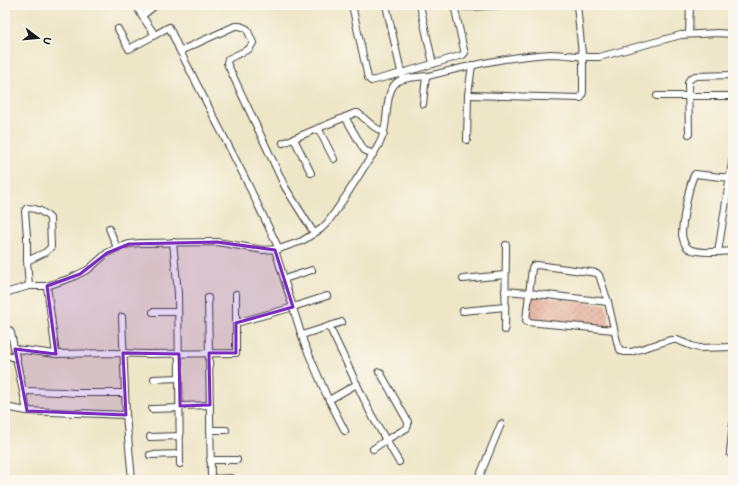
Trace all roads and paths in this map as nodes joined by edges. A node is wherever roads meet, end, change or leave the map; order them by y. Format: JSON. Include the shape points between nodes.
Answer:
{"nodes":[{"id":1,"x":136,"y":5,"type":"edge"},
{"id":2,"x":156,"y":5,"type":"edge"},
{"id":3,"x":352,"y":5,"type":"edge"},
{"id":4,"x":386,"y":5,"type":"edge"},
{"id":5,"x":420,"y":5,"type":"edge"},
{"id":6,"x":454,"y":5,"type":"edge"},
{"id":7,"x":502,"y":5,"type":"edge"},
{"id":8,"x":577,"y":5,"type":"edge"},
{"id":9,"x":690,"y":5,"type":"edge"},
{"id":10,"x":142,"y":16,"type":"junction"},
{"id":11,"x":118,"y":29,"type":"dead end"},
{"id":12,"x":689,"y":34,"type":"junction"},
{"id":13,"x":733,"y":34,"type":"edge"},
{"id":14,"x":155,"y":35,"type":"junction"},
{"id":15,"x":180,"y":51,"type":"junction"},
{"id":16,"x":582,"y":56,"type":"junction"},
{"id":17,"x":433,"y":64,"type":"junction"},
{"id":18,"x":472,"y":65,"type":"junction"},
{"id":19,"x":402,"y":73,"type":"junction"},
{"id":20,"x":426,"y":76,"type":"junction"},
{"id":21,"x":733,"y":76,"type":"edge"},
{"id":22,"x":403,"y":80,"type":"junction"},
{"id":23,"x":468,"y":95,"type":"junction"},
{"id":24,"x":657,"y":96,"type":"dead end"},
{"id":25,"x":688,"y":96,"type":"junction"},
{"id":26,"x":733,"y":96,"type":"edge"},
{"id":27,"x":423,"y":104,"type":"dead end"},
{"id":28,"x":345,"y":117,"type":"junction"},
{"id":29,"x":318,"y":128,"type":"junction"},
{"id":30,"x":384,"y":133,"type":"junction"},
{"id":31,"x":689,"y":134,"type":"dead end"},
{"id":32,"x":294,"y":139,"type":"junction"},
{"id":33,"x":467,"y":140,"type":"dead end"},
{"id":34,"x":283,"y":143,"type":"dead end"},
{"id":35,"x":373,"y":154,"type":"junction"},
{"id":36,"x":733,"y":157,"type":"edge"},
{"id":37,"x":334,"y":159,"type":"dead end"},
{"id":38,"x":311,"y":173,"type":"dead end"},
{"id":39,"x":730,"y":178,"type":"junction"},
{"id":40,"x":109,"y":228,"type":"dead end"},
{"id":41,"x":314,"y":233,"type":"junction"},
{"id":42,"x":173,"y":242,"type":"junction"},
{"id":43,"x":506,"y":245,"type":"dead end"},
{"id":44,"x":117,"y":248,"type":"junction"},
{"id":45,"x":277,"y":250,"type":"junction"},
{"id":46,"x":733,"y":251,"type":"edge"},
{"id":47,"x":718,"y":252,"type":"junction"},
{"id":48,"x":27,"y":261,"type":"junction"},
{"id":49,"x":312,"y":270,"type":"dead end"},
{"id":50,"x":505,"y":275,"type":"junction"},
{"id":51,"x":284,"y":279,"type":"junction"},
{"id":52,"x":463,"y":279,"type":"dead end"},
{"id":53,"x":29,"y":286,"type":"junction"},
{"id":54,"x":47,"y":286,"type":"junction"},
{"id":55,"x":505,"y":291,"type":"junction"},
{"id":56,"x":5,"y":293,"type":"edge"},
{"id":57,"x":529,"y":293,"type":"junction"},
{"id":58,"x":236,"y":294,"type":"dead end"},
{"id":59,"x":327,"y":296,"type":"dead end"},
{"id":60,"x":208,"y":298,"type":"dead end"},
{"id":61,"x":608,"y":302,"type":"junction"},
{"id":62,"x":293,"y":307,"type":"junction"},
{"id":63,"x":505,"y":307,"type":"junction"},
{"id":64,"x":153,"y":312,"type":"dead end"},
{"id":65,"x":178,"y":312,"type":"junction"},
{"id":66,"x":463,"y":312,"type":"dead end"},
{"id":67,"x":122,"y":317,"type":"dead end"},
{"id":68,"x":342,"y":322,"type":"dead end"},
{"id":69,"x":236,"y":323,"type":"junction"},
{"id":70,"x":329,"y":326,"type":"junction"},
{"id":71,"x":5,"y":329,"type":"edge"},
{"id":72,"x":505,"y":330,"type":"dead end"},
{"id":73,"x":614,"y":330,"type":"junction"},
{"id":74,"x":302,"y":334,"type":"junction"},
{"id":75,"x":733,"y":347,"type":"edge"},
{"id":76,"x":14,"y":349,"type":"junction"},
{"id":77,"x":123,"y":353,"type":"junction"},
{"id":78,"x":209,"y":353,"type":"junction"},
{"id":79,"x":5,"y":354,"type":"edge"},
{"id":80,"x":56,"y":354,"type":"junction"},
{"id":81,"x":179,"y":354,"type":"junction"},
{"id":82,"x":17,"y":359,"type":"junction"},
{"id":83,"x":379,"y":372,"type":"dead end"},
{"id":84,"x":179,"y":378,"type":"junction"},
{"id":85,"x":154,"y":379,"type":"dead end"},
{"id":86,"x":357,"y":384,"type":"junction"},
{"id":87,"x":24,"y":391,"type":"junction"},
{"id":88,"x":125,"y":393,"type":"junction"},
{"id":89,"x":330,"y":400,"type":"junction"},
{"id":90,"x":210,"y":405,"type":"junction"},
{"id":91,"x":5,"y":407,"type":"edge"},
{"id":92,"x":180,"y":407,"type":"junction"},
{"id":93,"x":152,"y":409,"type":"dead end"},
{"id":94,"x":27,"y":411,"type":"junction"},
{"id":95,"x":126,"y":415,"type":"junction"},
{"id":96,"x":501,"y":424,"type":"dead end"},
{"id":97,"x":733,"y":424,"type":"edge"},
{"id":98,"x":210,"y":430,"type":"junction"},
{"id":99,"x":226,"y":430,"type":"dead end"},
{"id":100,"x":345,"y":431,"type":"dead end"},
{"id":101,"x":180,"y":436,"type":"junction"},
{"id":102,"x":150,"y":437,"type":"dead end"},
{"id":103,"x":386,"y":440,"type":"junction"},
{"id":104,"x":373,"y":449,"type":"dead end"},
{"id":105,"x":180,"y":454,"type":"junction"},
{"id":106,"x":150,"y":455,"type":"dead end"},
{"id":107,"x":733,"y":455,"type":"edge"},
{"id":108,"x":210,"y":460,"type":"junction"},
{"id":109,"x":237,"y":460,"type":"dead end"},
{"id":110,"x":399,"y":462,"type":"dead end"},
{"id":111,"x":180,"y":464,"type":"dead end"},
{"id":112,"x":132,"y":480,"type":"edge"},
{"id":113,"x":236,"y":480,"type":"edge"},
{"id":114,"x":478,"y":480,"type":"edge"}],
"edges":[{"from":1,"to":10,"type":"street"},
{"from":2,"to":10,"type":"street"},
{"from":3,"to":19,"type":"street","via":[[369,80]]},
{"from":4,"to":19,"type":"street"},
{"from":5,"to":17,"type":"street"},
{"from":6,"to":7,"type":"street"},
{"from":6,"to":17,"type":"street","via":[[465,53]]},
{"from":8,"to":16,"type":"street"},
{"from":9,"to":12,"type":"street"},
{"from":10,"to":14,"type":"street"},
{"from":11,"to":14,"type":"street","via":[[129,49]]},
{"from":12,"to":13,"type":"street"},
{"from":12,"to":16,"type":"street","via":[[599,57]]},
{"from":14,"to":15,"type":"street","via":[[168,27]]},
{"from":15,"to":41,"type":"street","via":[[235,26],[247,29],[252,43],[249,49],[228,59],[227,63],[285,187]]},
{"from":15,"to":45,"type":"street","via":[[244,176]]},
{"from":16,"to":18,"type":"street","via":[[540,55]]},
{"from":16,"to":23,"type":"street","via":[[581,98]]},
{"from":17,"to":19,"type":"street"},
{"from":18,"to":20,"type":"street"},
{"from":18,"to":23,"type":"street"},
{"from":19,"to":22,"type":"street"},
{"from":20,"to":22,"type":"street"},
{"from":20,"to":27,"type":"street"},
{"from":21,"to":25,"type":"street","via":[[692,77],[688,83]]},
{"from":22,"to":30,"type":"street","via":[[392,87]]},
{"from":23,"to":33,"type":"street"},
{"from":24,"to":25,"type":"street"},
{"from":25,"to":26,"type":"street"},
{"from":25,"to":31,"type":"street"},
{"from":28,"to":29,"type":"street"},
{"from":28,"to":30,"type":"street","via":[[358,113]]},
{"from":28,"to":35,"type":"street","via":[[364,150]]},
{"from":29,"to":32,"type":"street"},
{"from":29,"to":37,"type":"street"},
{"from":30,"to":35,"type":"street"},
{"from":32,"to":34,"type":"street"},
{"from":32,"to":38,"type":"street"},
{"from":35,"to":41,"type":"street","via":[[328,222]]},
{"from":36,"to":39,"type":"street"},
{"from":39,"to":47,"type":"street"},
{"from":39,"to":47,"type":"street","via":[[696,174],[691,181],[682,225],[684,245],[690,250]]},
{"from":40,"to":44,"type":"street"},
{"from":41,"to":45,"type":"street","via":[[302,241]]},
{"from":42,"to":44,"type":"street","via":[[140,242]]},
{"from":42,"to":45,"type":"street","via":[[217,242]]},
{"from":42,"to":65,"type":"street"},
{"from":43,"to":50,"type":"street"},
{"from":44,"to":54,"type":"street","via":[[80,274]]},
{"from":45,"to":51,"type":"street"},
{"from":46,"to":47,"type":"street"},
{"from":48,"to":48,"type":"street","via":[[25,211],[31,208],[50,218],[50,247],[46,252]]},
{"from":48,"to":53,"type":"street"},
{"from":49,"to":51,"type":"street"},
{"from":50,"to":52,"type":"street"},
{"from":50,"to":55,"type":"street"},
{"from":51,"to":62,"type":"street"},
{"from":53,"to":54,"type":"street"},
{"from":53,"to":56,"type":"street"},
{"from":54,"to":80,"type":"street"},
{"from":55,"to":57,"type":"street"},
{"from":55,"to":63,"type":"street"},
{"from":57,"to":61,"type":"street"},
{"from":57,"to":61,"type":"street","via":[[532,268],[537,265],[597,273]]},
{"from":57,"to":73,"type":"street","via":[[527,322]]},
{"from":58,"to":69,"type":"street"},
{"from":59,"to":62,"type":"street"},
{"from":60,"to":78,"type":"street"},
{"from":61,"to":73,"type":"street"},
{"from":62,"to":69,"type":"street"},
{"from":62,"to":74,"type":"street"},
{"from":63,"to":66,"type":"street"},
{"from":63,"to":72,"type":"street"},
{"from":64,"to":65,"type":"street"},
{"from":65,"to":81,"type":"street"},
{"from":67,"to":77,"type":"street"},
{"from":68,"to":70,"type":"street"},
{"from":69,"to":78,"type":"street","via":[[236,353]]},
{"from":70,"to":74,"type":"street"},
{"from":70,"to":86,"type":"street"},
{"from":71,"to":76,"type":"street","via":[[11,333]]},
{"from":73,"to":75,"type":"street","via":[[619,348],[625,352],[670,340],[678,340],[699,348]]},
{"from":74,"to":89,"type":"street"},
{"from":76,"to":80,"type":"street"},
{"from":76,"to":82,"type":"street"},
{"from":77,"to":80,"type":"street"},
{"from":77,"to":81,"type":"street"},
{"from":77,"to":88,"type":"street"},
{"from":78,"to":81,"type":"street"},
{"from":78,"to":90,"type":"street"},
{"from":79,"to":82,"type":"street"},
{"from":81,"to":84,"type":"street"},
{"from":82,"to":87,"type":"street"},
{"from":83,"to":103,"type":"street","via":[[408,422],[407,428]]},
{"from":84,"to":85,"type":"street"},
{"from":84,"to":92,"type":"street"},
{"from":86,"to":89,"type":"street"},
{"from":86,"to":103,"type":"street"},
{"from":87,"to":88,"type":"street","via":[[74,394]]},
{"from":87,"to":94,"type":"street"},
{"from":88,"to":95,"type":"street"},
{"from":89,"to":100,"type":"street"},
{"from":90,"to":92,"type":"street"},
{"from":90,"to":98,"type":"street"},
{"from":91,"to":94,"type":"street"},
{"from":92,"to":93,"type":"street"},
{"from":92,"to":101,"type":"street"},
{"from":94,"to":95,"type":"street"},
{"from":95,"to":112,"type":"street"},
{"from":96,"to":114,"type":"street"},
{"from":97,"to":107,"type":"street","via":[[730,454]]},
{"from":98,"to":99,"type":"street"},
{"from":98,"to":108,"type":"street"},
{"from":101,"to":102,"type":"street"},
{"from":101,"to":105,"type":"street"},
{"from":103,"to":104,"type":"street"},
{"from":103,"to":110,"type":"street"},
{"from":105,"to":106,"type":"street"},
{"from":105,"to":111,"type":"street"},
{"from":108,"to":109,"type":"street"},
{"from":108,"to":113,"type":"street","via":[[213,478]]}]}
